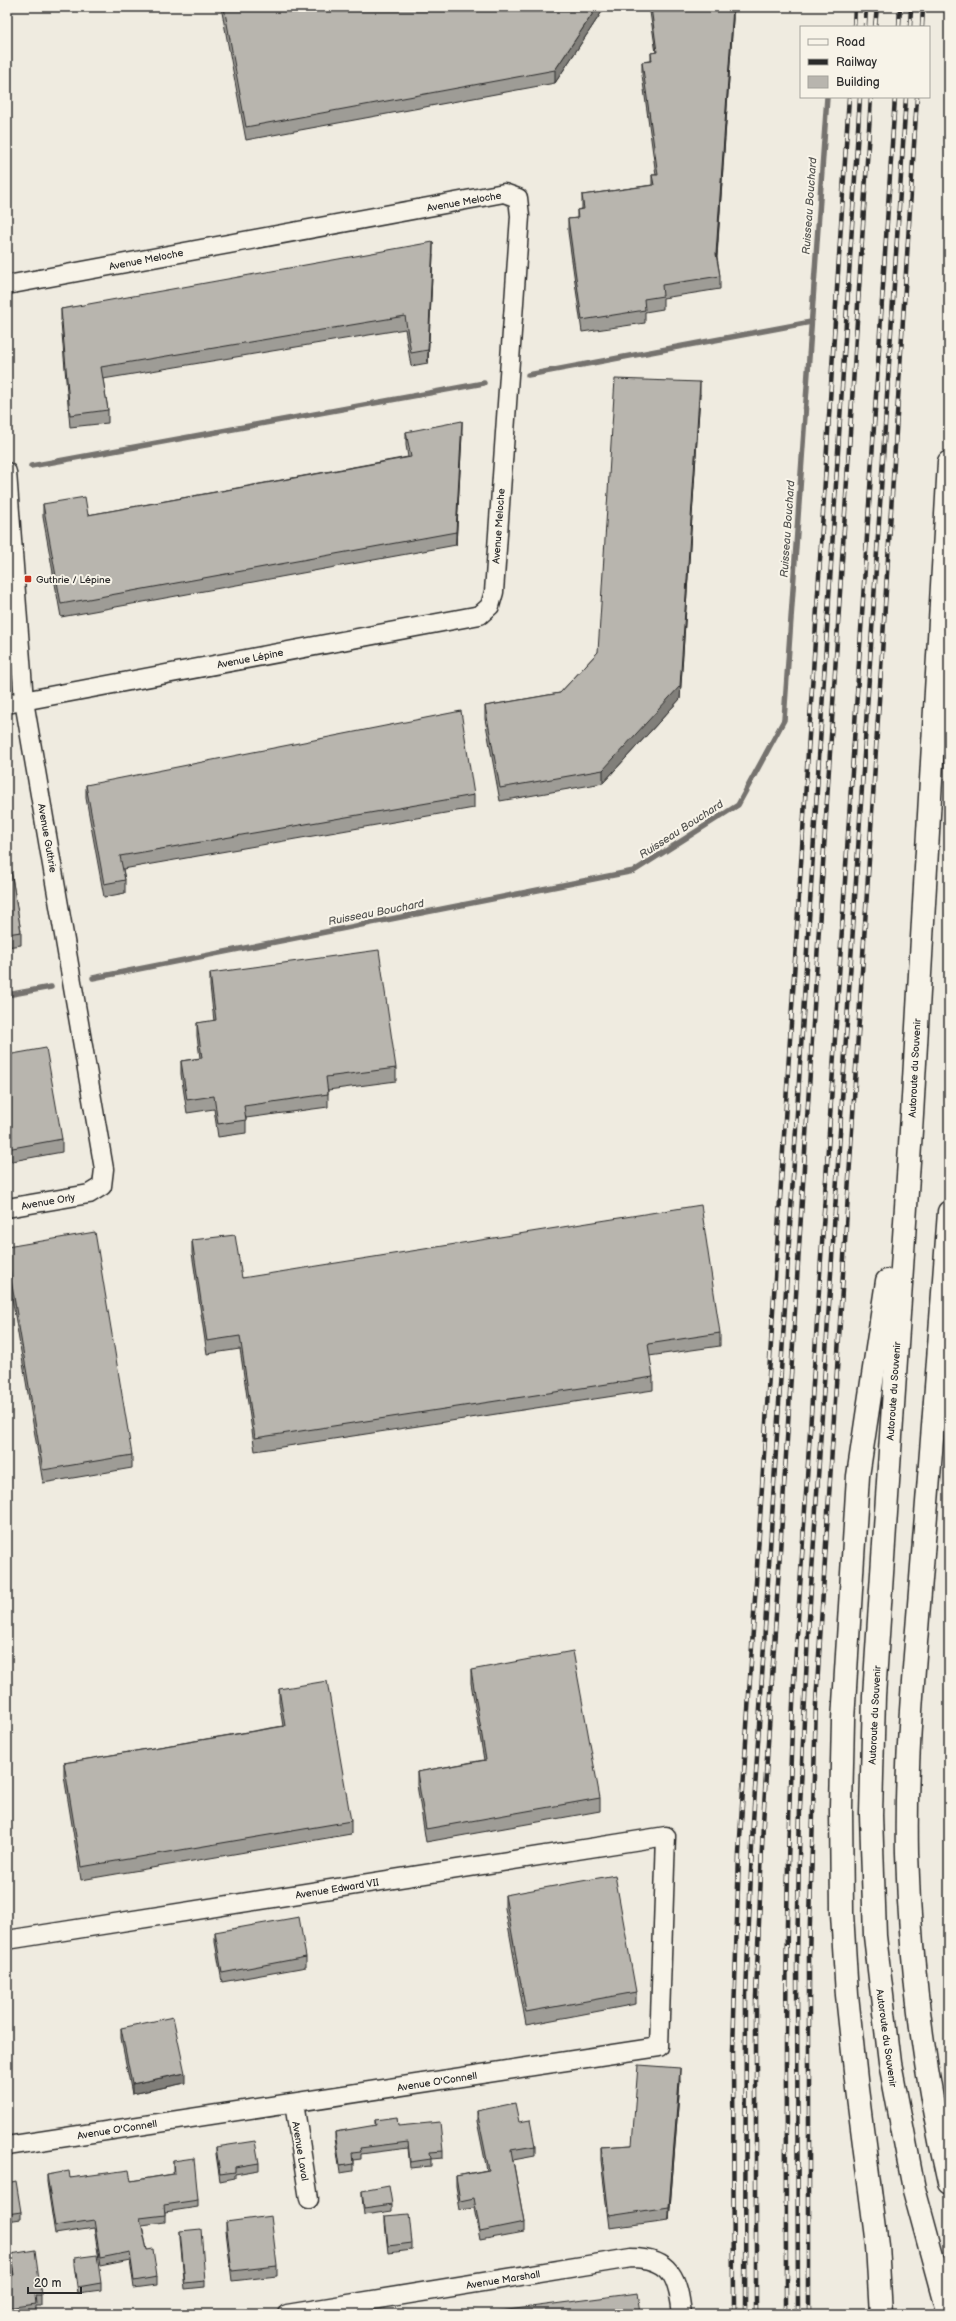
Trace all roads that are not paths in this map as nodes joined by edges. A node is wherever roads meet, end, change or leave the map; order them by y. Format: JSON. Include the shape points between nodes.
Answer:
{"nodes":[{"id":1,"x":7,"y":285,"type":"edge"},
{"id":2,"x":949,"y":462,"type":"edge"},
{"id":3,"x":7,"y":472,"type":"edge"},
{"id":4,"x":490,"y":606,"type":"joint"},
{"id":5,"x":16,"y":702,"type":"edge"},
{"id":6,"x":912,"y":1115,"type":"junction"},
{"id":7,"x":88,"y":1194,"type":"joint"},
{"id":8,"x":7,"y":1208,"type":"edge"},
{"id":9,"x":949,"y":1212,"type":"edge"},
{"id":10,"x":666,"y":1836,"type":"joint"},
{"id":11,"x":7,"y":1940,"type":"edge"},
{"id":12,"x":294,"y":2102,"type":"junction"},
{"id":13,"x":7,"y":2146,"type":"edge"},
{"id":14,"x":949,"y":2183,"type":"edge"},
{"id":15,"x":309,"y":2198,"type":"dead end"},
{"id":16,"x":287,"y":2314,"type":"edge"},
{"id":17,"x":682,"y":2314,"type":"edge"},
{"id":18,"x":881,"y":2314,"type":"edge"},
{"id":19,"x":948,"y":2314,"type":"edge"}],
"edges":[{"from":1,"to":4,"type":"street","name":"Avenue Meloche","via":[[504,193],[518,198],[518,248],[495,577]]},
{"from":2,"to":6,"type":"highway","name":"Autoroute du Souvenir"},
{"from":3,"to":5,"type":"street","name":"Avenue Guthrie"},
{"from":4,"to":5,"type":"street","name":"Avenue Lépine","via":[[480,615]]},
{"from":5,"to":7,"type":"street","name":"Avenue Guthrie","via":[[104,1169],[102,1186]]},
{"from":6,"to":18,"type":"highway","via":[[858,1476],[841,1766],[841,1862],[846,1973],[853,2057],[877,2245]]},
{"from":6,"to":19,"type":"highway","name":"Autoroute du Souvenir","via":[[874,1703],[871,1855],[879,1979],[890,2063],[914,2189]]},
{"from":7,"to":8,"type":"street","name":"Avenue Orly"},
{"from":9,"to":14,"type":"highway","via":[[915,1667],[907,1849],[910,1930],[918,2012]]},
{"from":10,"to":11,"type":"street","name":"Avenue Edward VII"},
{"from":10,"to":12,"type":"street","name":"Avenue O'Connell","via":[[659,2047]]},
{"from":12,"to":13,"type":"street","name":"Avenue O'Connell"},
{"from":12,"to":15,"type":"street","name":"Avenue Laval"},
{"from":16,"to":17,"type":"street","name":"Avenue Marshall","via":[[631,2258],[644,2258],[662,2264],[678,2282]]}]}
